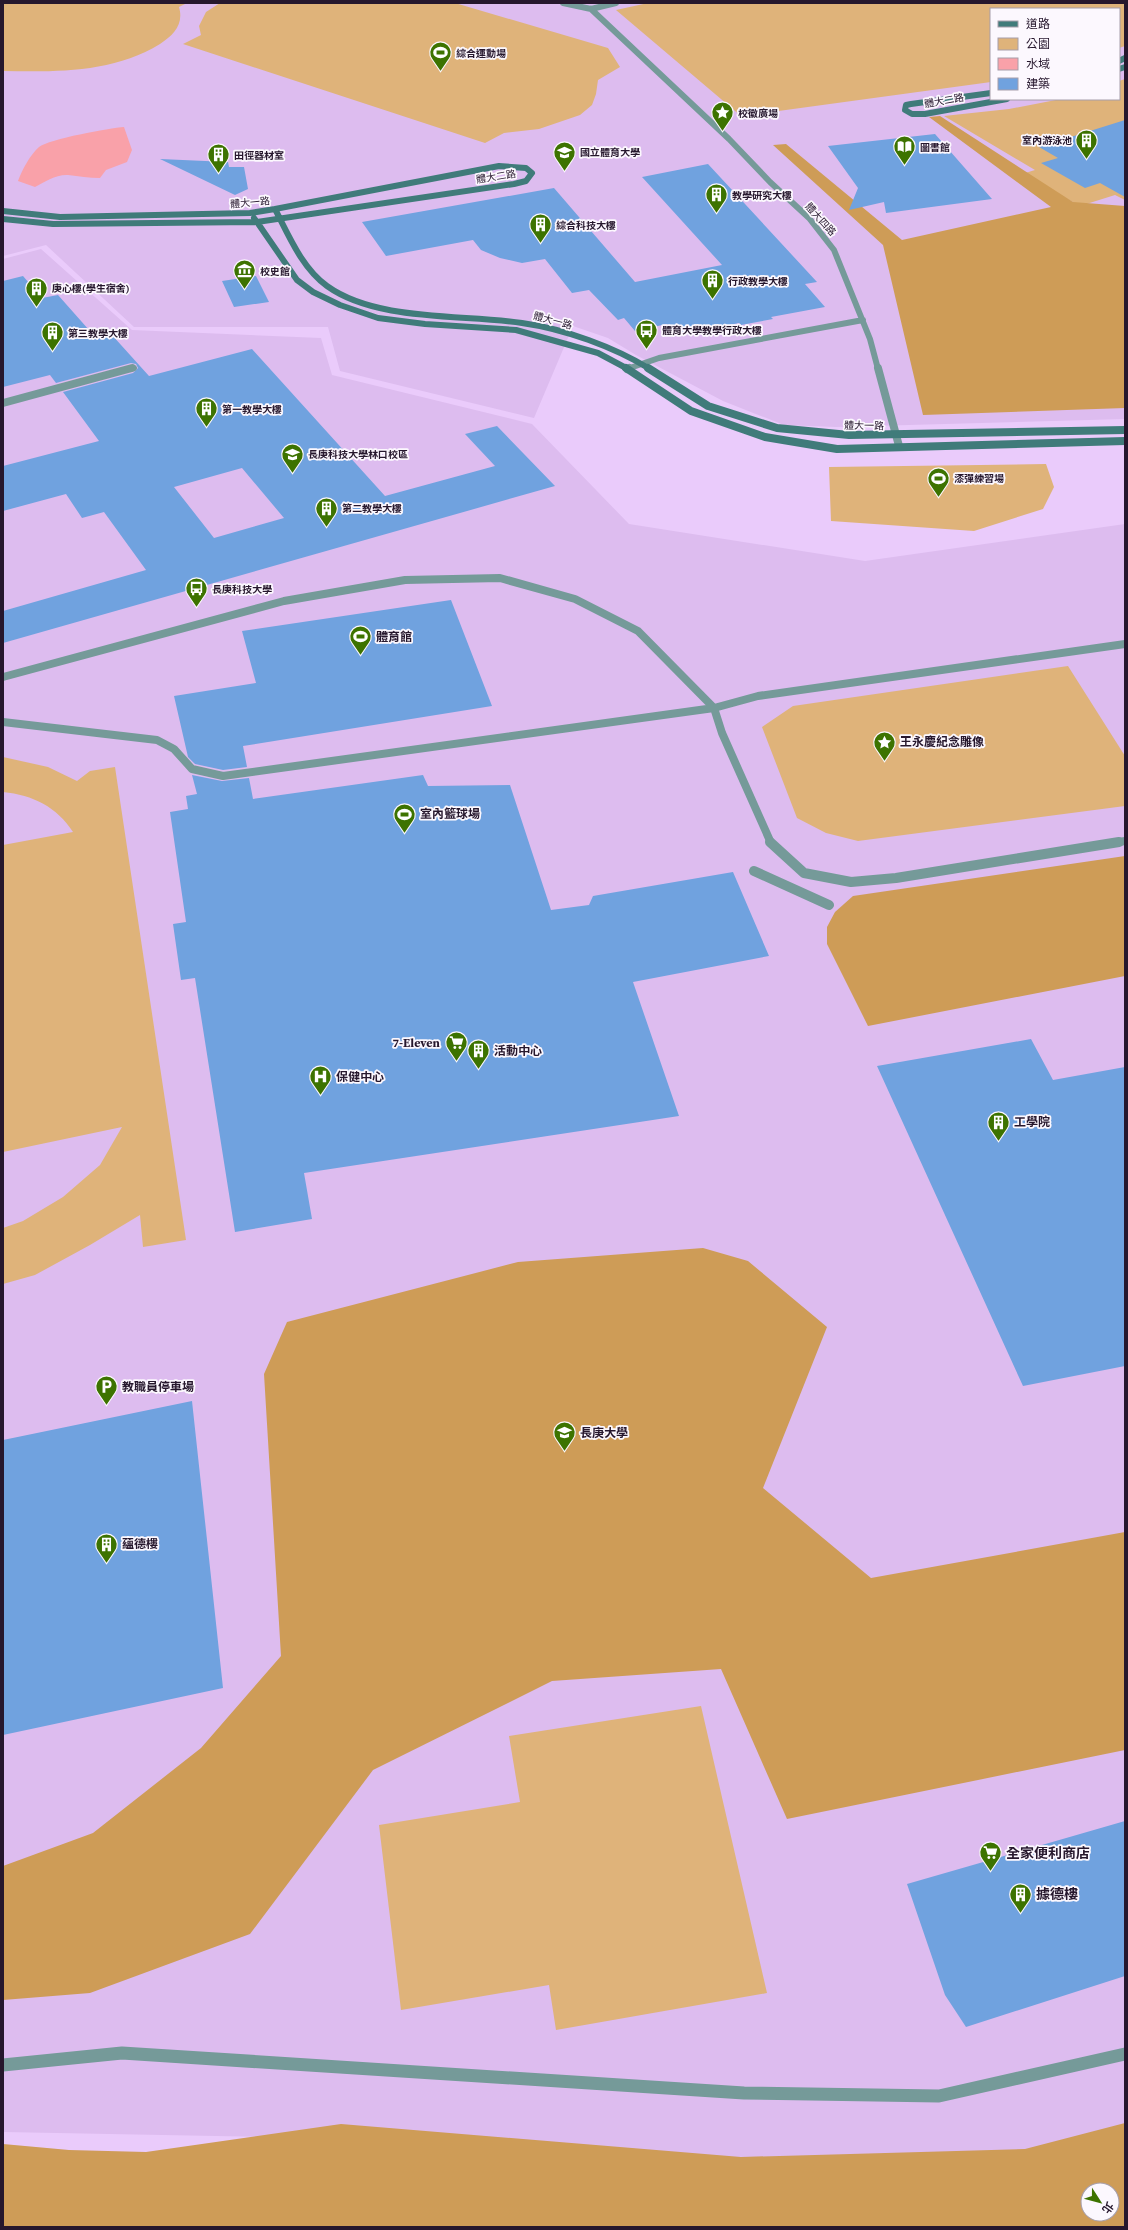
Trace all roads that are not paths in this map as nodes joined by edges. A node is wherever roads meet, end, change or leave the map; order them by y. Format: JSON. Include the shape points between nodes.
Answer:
{"nodes":[{"id":1,"x":563,"y":3,"type":"edge"},
{"id":2,"x":616,"y":3,"type":"edge"},
{"id":3,"x":591,"y":9,"type":"junction"},
{"id":4,"x":990,"y":93,"type":"edge"},
{"id":5,"x":1002,"y":100,"type":"edge"},
{"id":6,"x":275,"y":209,"type":"junction"},
{"id":7,"x":3,"y":211,"type":"edge"},
{"id":8,"x":250,"y":214,"type":"junction"},
{"id":9,"x":280,"y":217,"type":"junction"},
{"id":10,"x":3,"y":219,"type":"edge"},
{"id":11,"x":257,"y":222,"type":"junction"},
{"id":12,"x":863,"y":320,"type":"junction"},
{"id":13,"x":641,"y":364,"type":"junction"},
{"id":14,"x":134,"y":368,"type":"dead end"},
{"id":15,"x":627,"y":369,"type":"junction"},
{"id":16,"x":3,"y":403,"type":"edge"},
{"id":17,"x":1125,"y":430,"type":"edge"},
{"id":18,"x":896,"y":435,"type":"junction"},
{"id":19,"x":1125,"y":441,"type":"edge"},
{"id":20,"x":899,"y":446,"type":"junction"},
{"id":21,"x":1125,"y":644,"type":"edge"},
{"id":22,"x":3,"y":677,"type":"edge"},
{"id":23,"x":714,"y":708,"type":"junction"},
{"id":24,"x":3,"y":722,"type":"edge"},
{"id":25,"x":1125,"y":841,"type":"edge"},
{"id":26,"x":754,"y":872,"type":"dead end"},
{"id":27,"x":829,"y":905,"type":"dead end"},
{"id":28,"x":1125,"y":2054,"type":"edge"},
{"id":29,"x":3,"y":2065,"type":"edge"}],
"edges":[{"from":1,"to":3,"type":"street"},
{"from":2,"to":3,"type":"street"},
{"from":3,"to":12,"type":"street","name":"體大四路","via":[[809,218],[834,250]]},
{"from":4,"to":5,"type":"street","name":"體大二路","via":[[911,104],[906,105],[905,110],[912,114],[925,114]]},
{"from":6,"to":8,"type":"street","name":"體大一路"},
{"from":6,"to":9,"type":"street","name":"體大一路"},
{"from":6,"to":9,"type":"street","name":"體大二路","via":[[499,166],[526,168],[532,173],[526,181],[514,184]]},
{"from":7,"to":8,"type":"street","name":"體大一路","via":[[60,217]]},
{"from":8,"to":11,"type":"street"},
{"from":9,"to":11,"type":"street","name":"體大二路"},
{"from":9,"to":13,"type":"street","name":"體大一路","via":[[304,263],[327,286],[351,299],[382,308],[436,316],[523,323],[608,347]]},
{"from":10,"to":11,"type":"street","name":"體大一路","via":[[53,224]]},
{"from":11,"to":15,"type":"street","name":"體大一路","via":[[297,280],[313,292],[340,305],[378,318],[516,330],[598,353]]},
{"from":12,"to":13,"type":"street","via":[[696,350]]},
{"from":12,"to":18,"type":"street","name":"體大四路"},
{"from":13,"to":15,"type":"street"},
{"from":13,"to":18,"type":"street","name":"體大一路","via":[[708,406],[777,428],[823,434]]},
{"from":14,"to":16,"type":"street"},
{"from":15,"to":20,"type":"street","name":"體大一路","via":[[691,411],[765,437],[837,449]]},
{"from":17,"to":18,"type":"street","name":"體大一路"},
{"from":18,"to":20,"type":"street","name":"體大四路"},
{"from":19,"to":20,"type":"street","name":"體大一路"},
{"from":21,"to":23,"type":"street","via":[[758,696]]},
{"from":22,"to":23,"type":"street","via":[[284,601],[405,580],[500,578],[575,599],[638,631]]},
{"from":23,"to":24,"type":"street","via":[[223,776],[192,769],[174,748],[157,740]]},
{"from":23,"to":25,"type":"street","via":[[722,733],[771,844],[804,874],[851,882],[896,878]]},
{"from":26,"to":27,"type":"street"},
{"from":28,"to":29,"type":"street","via":[[939,2096],[744,2093],[122,2053]]}]}
